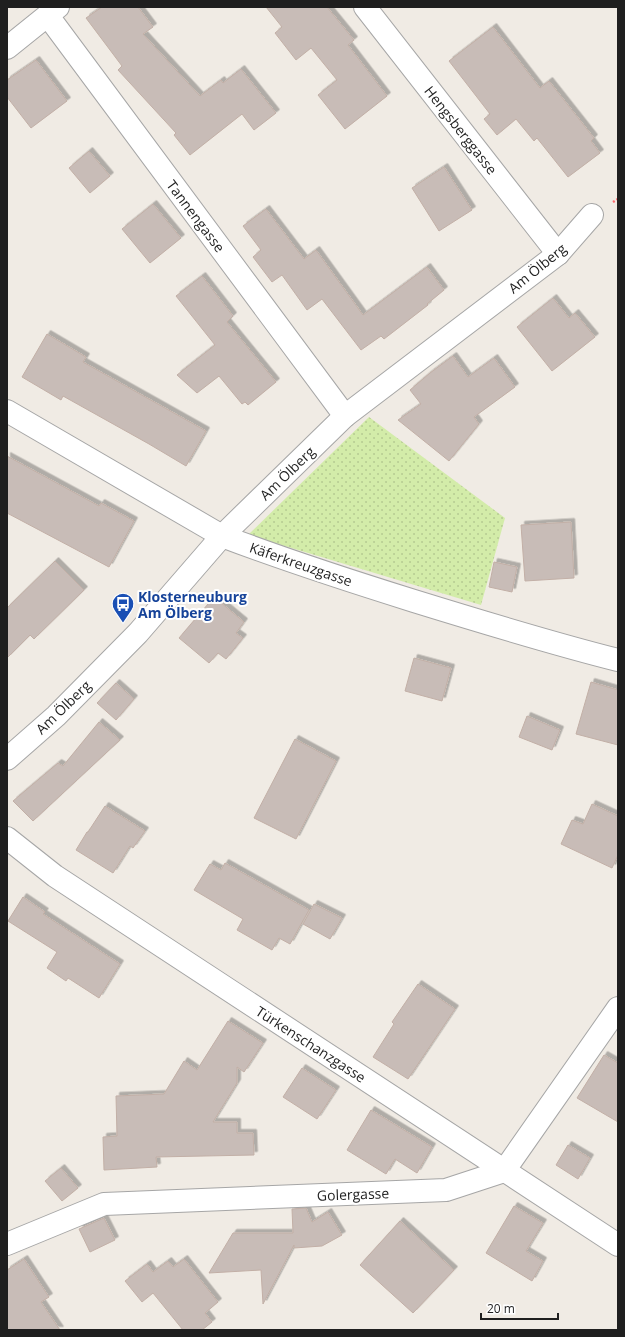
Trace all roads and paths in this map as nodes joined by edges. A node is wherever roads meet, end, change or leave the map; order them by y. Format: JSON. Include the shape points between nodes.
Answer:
{"nodes":[{"id":1,"x":365,"y":7,"type":"edge"},
{"id":2,"x":53,"y":11,"type":"edge"},
{"id":3,"x":7,"y":48,"type":"edge"},
{"id":4,"x":592,"y":216,"type":"dead end"},
{"id":5,"x":558,"y":254,"type":"junction"},
{"id":6,"x":7,"y":411,"type":"edge"},
{"id":7,"x":345,"y":416,"type":"junction"},
{"id":8,"x":222,"y":536,"type":"junction"},
{"id":9,"x":618,"y":660,"type":"edge"},
{"id":10,"x":7,"y":759,"type":"edge"},
{"id":11,"x":7,"y":838,"type":"edge"},
{"id":12,"x":618,"y":1008,"type":"edge"},
{"id":13,"x":504,"y":1171,"type":"junction"},
{"id":14,"x":7,"y":1244,"type":"edge"},
{"id":15,"x":618,"y":1245,"type":"edge"}],
"edges":[{"from":1,"to":5,"type":"street","name":"Hengsberggasse"},
{"from":2,"to":3,"type":"street"},
{"from":2,"to":7,"type":"street","name":"Tannengasse"},
{"from":4,"to":5,"type":"street","name":"Am Ölberg"},
{"from":5,"to":7,"type":"street","name":"Am Ölberg"},
{"from":6,"to":8,"type":"street","name":"Käferkreuzgasse"},
{"from":7,"to":8,"type":"street","name":"Am Ölberg"},
{"from":8,"to":9,"type":"street","name":"Käferkreuzgasse","via":[[372,588]]},
{"from":8,"to":10,"type":"street","name":"Am Ölberg","via":[[138,632],[56,716]]},
{"from":11,"to":13,"type":"street","name":"Türkenschanzgasse","via":[[55,876]]},
{"from":12,"to":13,"type":"street"},
{"from":13,"to":14,"type":"street","name":"Golergasse","via":[[446,1190],[104,1204]]},
{"from":13,"to":15,"type":"street","name":"Türkenschanzgasse"}]}
